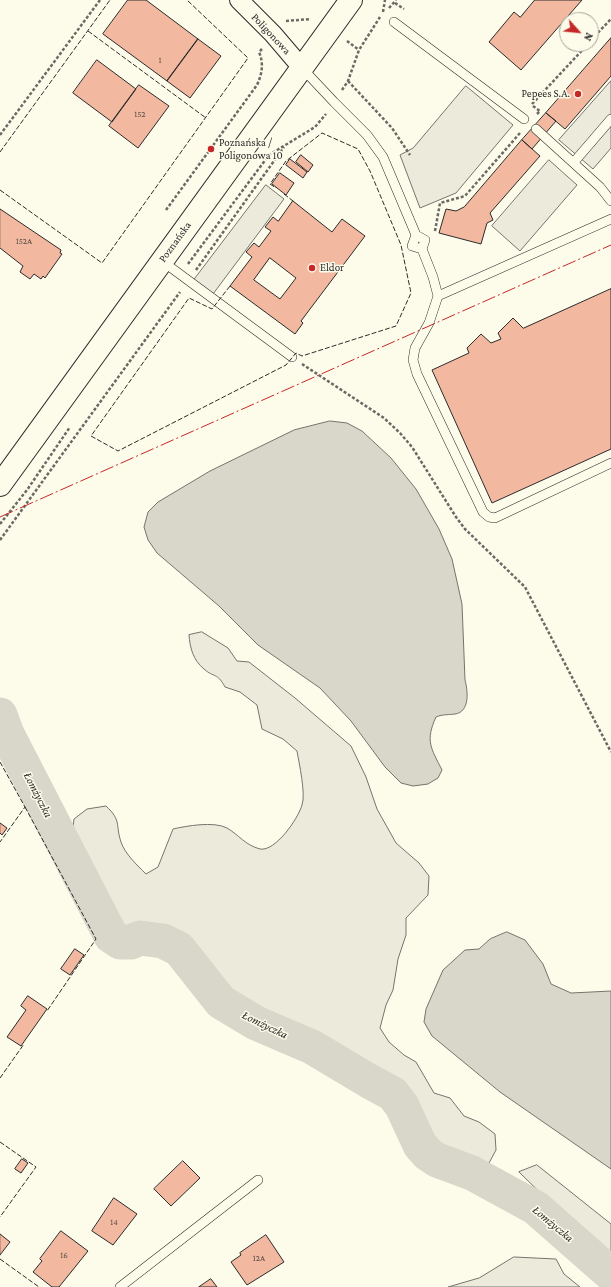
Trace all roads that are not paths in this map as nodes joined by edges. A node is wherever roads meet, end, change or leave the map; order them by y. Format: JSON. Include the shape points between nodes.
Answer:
{"nodes":[{"id":1,"x":239,"y":0,"type":"edge"},
{"id":2,"x":351,"y":0,"type":"edge"},
{"id":3,"x":394,"y":22,"type":"dead end"},
{"id":4,"x":302,"y":68,"type":"junction"},
{"id":5,"x":524,"y":119,"type":"dead end"},
{"id":6,"x":611,"y":119,"type":"edge"},
{"id":7,"x":536,"y":129,"type":"dead end"},
{"id":8,"x":574,"y":162,"type":"junction"},
{"id":9,"x":611,"y":201,"type":"edge"},
{"id":10,"x":611,"y":219,"type":"edge"},
{"id":11,"x":162,"y":261,"type":"junction"},
{"id":12,"x":438,"y":296,"type":"junction"},
{"id":13,"x":292,"y":357,"type":"road end"},
{"id":14,"x":611,"y":462,"type":"edge"},
{"id":15,"x":0,"y":485,"type":"edge"},
{"id":16,"x":258,"y":1180,"type":"dead end"},
{"id":17,"x":120,"y":1287,"type":"edge"}],
"edges":[{"from":1,"to":4,"type":"street","name":"Poligonowa"},
{"from":2,"to":4,"type":"main road","name":"Poznańska"},
{"from":3,"to":5,"type":"lane"},
{"from":4,"to":11,"type":"main road","name":"Poznańska"},
{"from":4,"to":12,"type":"lane","via":[[367,134],[383,157],[416,235],[425,240],[422,250]]},
{"from":6,"to":8,"type":"lane"},
{"from":7,"to":8,"type":"lane"},
{"from":8,"to":9,"type":"lane"},
{"from":10,"to":12,"type":"lane"},
{"from":11,"to":13,"type":"lane"},
{"from":11,"to":15,"type":"main road","name":"Poznańska"},
{"from":12,"to":14,"type":"lane","via":[[429,323],[415,348],[413,360],[420,381],[483,512],[495,518]]},
{"from":16,"to":17,"type":"lane"}]}
